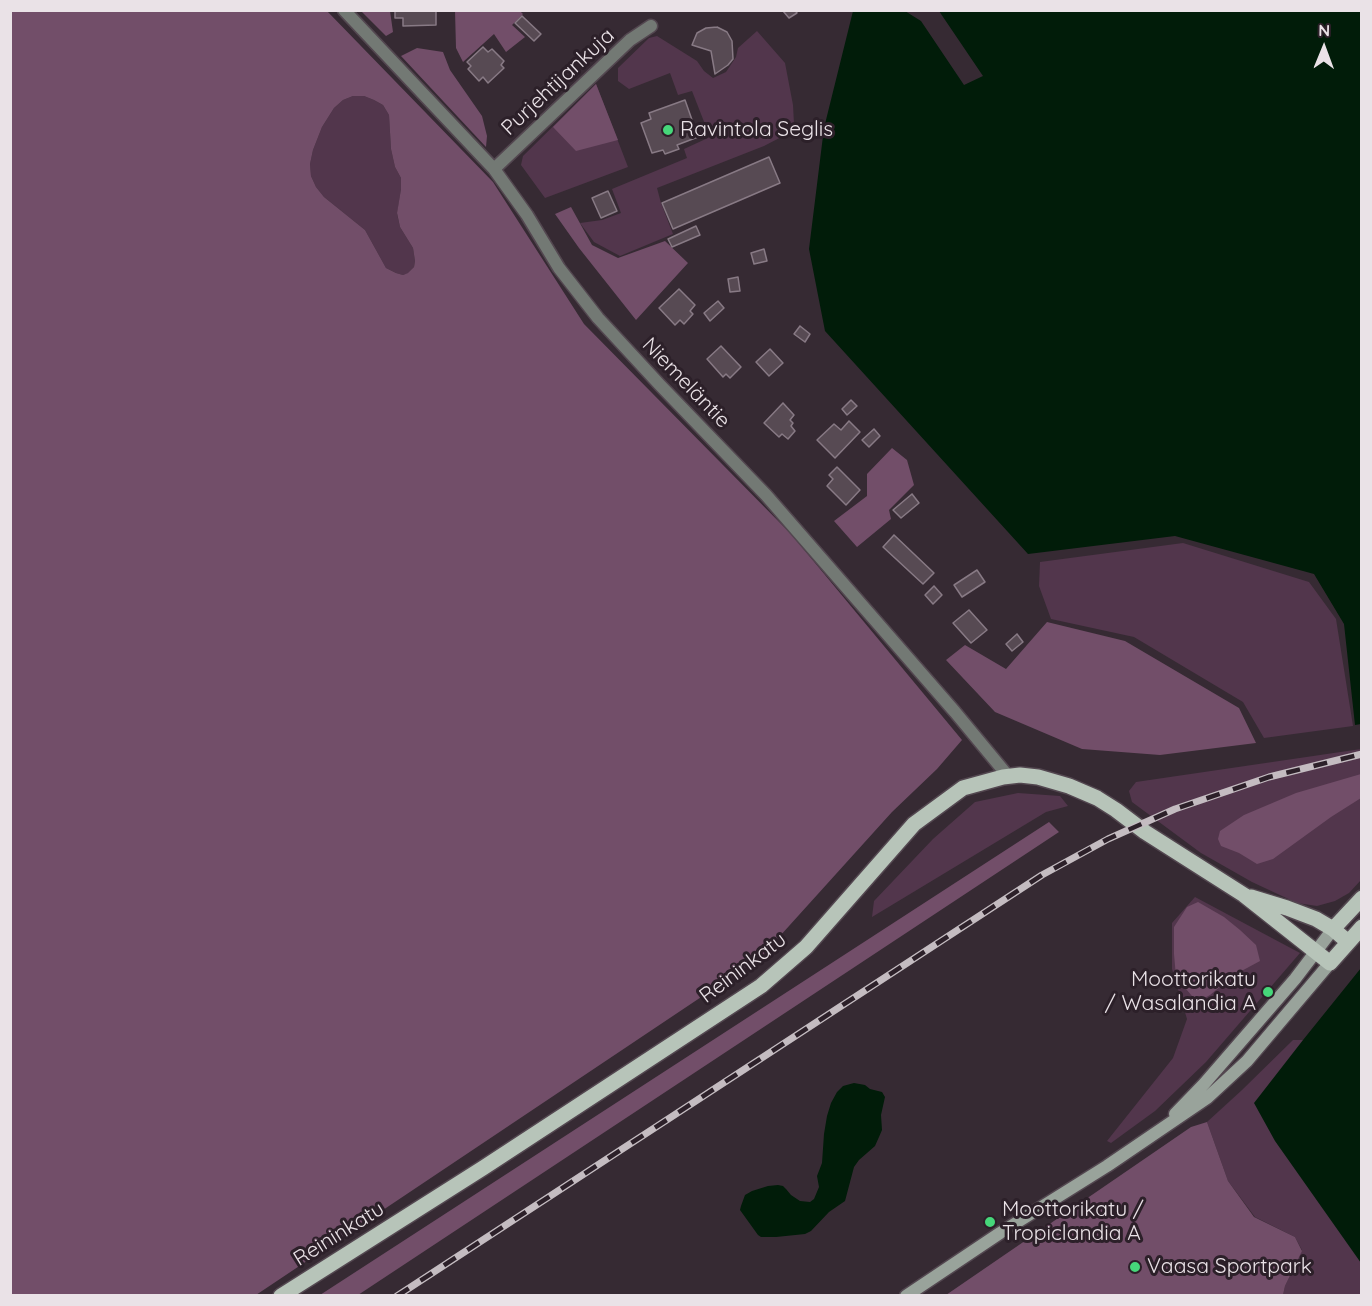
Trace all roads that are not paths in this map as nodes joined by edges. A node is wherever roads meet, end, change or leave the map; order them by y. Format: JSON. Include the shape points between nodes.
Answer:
{"nodes":[{"id":1,"x":344,"y":10,"type":"edge"},
{"id":2,"x":651,"y":26,"type":"dead end"},
{"id":3,"x":494,"y":169,"type":"junction"},
{"id":4,"x":1008,"y":776,"type":"junction"},
{"id":5,"x":1244,"y":896,"type":"junction"},
{"id":6,"x":1362,"y":897,"type":"edge"},
{"id":7,"x":1362,"y":927,"type":"edge"},
{"id":8,"x":1333,"y":929,"type":"junction"},
{"id":9,"x":1348,"y":942,"type":"junction"},
{"id":10,"x":1315,"y":952,"type":"junction"},
{"id":11,"x":1330,"y":963,"type":"junction"},
{"id":12,"x":1155,"y":1134,"type":"junction"},
{"id":13,"x":281,"y":1296,"type":"edge"},
{"id":14,"x":906,"y":1296,"type":"edge"}],
"edges":[{"from":1,"to":3,"type":"street","name":"Niemeläntie"},
{"from":2,"to":3,"type":"street","name":"Purjehtijankuja","via":[[630,40]]},
{"from":3,"to":4,"type":"street","name":"Niemeläntie","via":[[559,268],[598,318],[766,495]]},
{"from":4,"to":5,"type":"main road","name":"Reininkatu","via":[[1038,777],[1097,798]]},
{"from":4,"to":13,"type":"main road","name":"Reininkatu","via":[[963,788],[914,824],[806,947],[761,986]]},
{"from":5,"to":8,"type":"main road","name":"Reininkatu","via":[[1306,915]]},
{"from":5,"to":10,"type":"main road","name":"Reininkatu"},
{"from":6,"to":8,"type":"main road"},
{"from":7,"to":9,"type":"main road"},
{"from":8,"to":9,"type":"main road","name":"Reininkatu"},
{"from":8,"to":10,"type":"main road"},
{"from":9,"to":11,"type":"main road"},
{"from":10,"to":11,"type":"main road","name":"Reininkatu"},
{"from":10,"to":12,"type":"main road","via":[[1204,1084]]},
{"from":11,"to":12,"type":"main road","via":[[1247,1061],[1207,1098]]},
{"from":12,"to":14,"type":"main road"}]}
